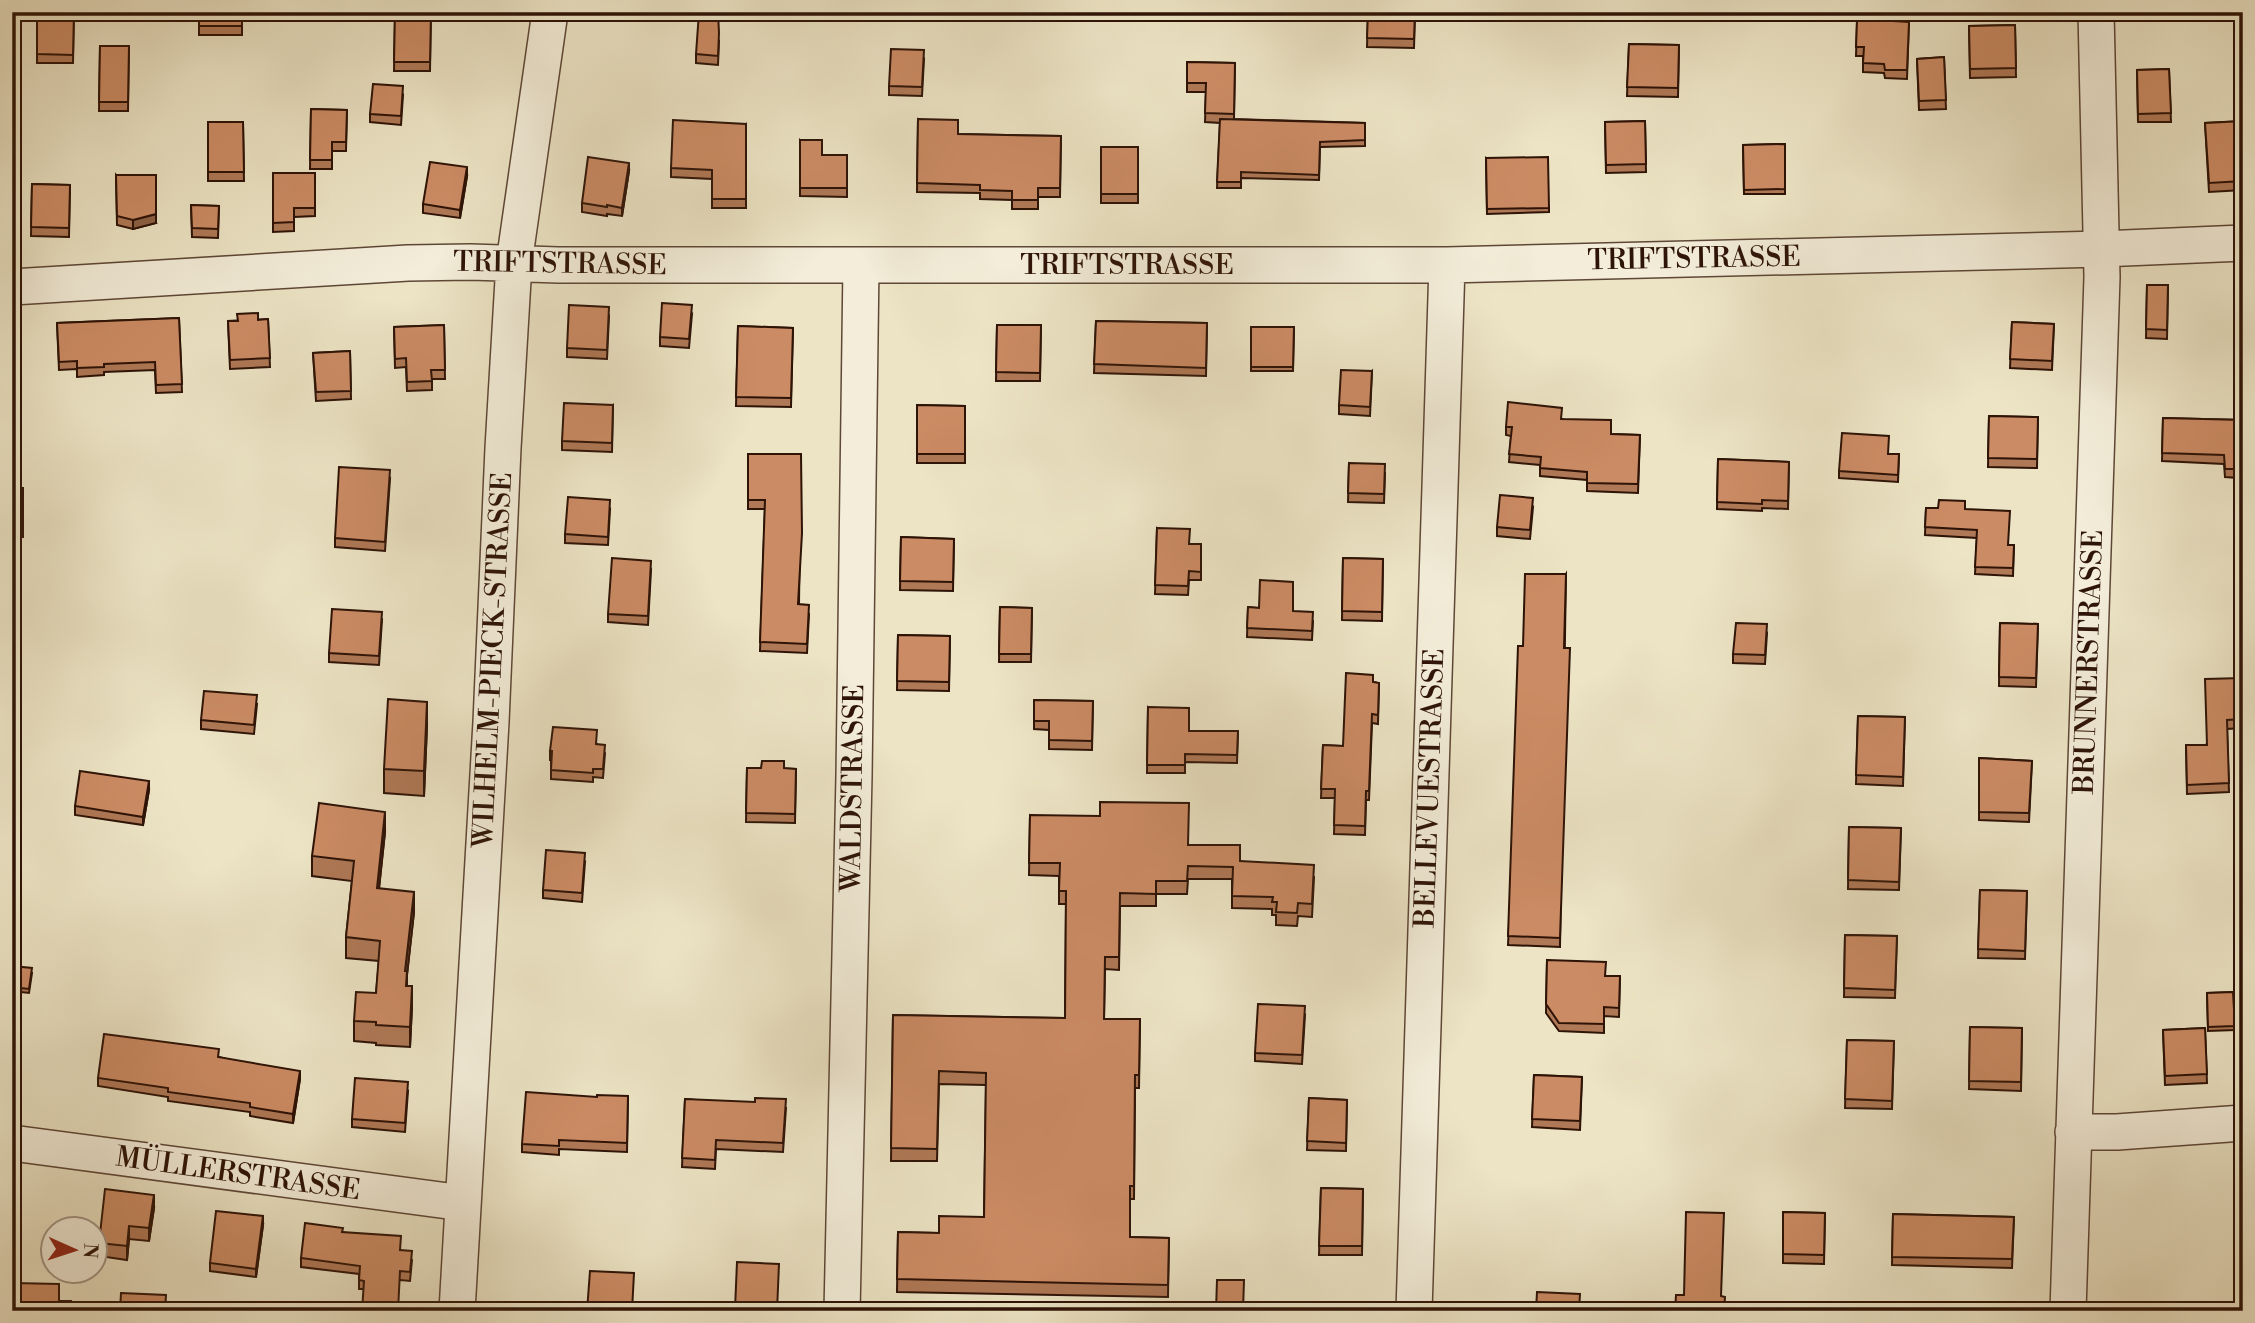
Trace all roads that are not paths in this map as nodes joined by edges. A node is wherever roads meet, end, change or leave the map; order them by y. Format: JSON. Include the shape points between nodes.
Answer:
{"nodes":[{"id":1,"x":550,"y":12,"type":"edge"},
{"id":2,"x":2096,"y":12,"type":"edge"},
{"id":3,"x":2243,"y":243,"type":"edge"},
{"id":4,"x":2101,"y":249,"type":"junction"},
{"id":5,"x":514,"y":263,"type":"junction"},
{"id":6,"x":860,"y":265,"type":"junction"},
{"id":7,"x":1447,"y":265,"type":"junction"},
{"id":8,"x":12,"y":287,"type":"edge"},
{"id":9,"x":2243,"y":1123,"type":"edge"},
{"id":10,"x":2073,"y":1132,"type":"junction"},
{"id":11,"x":12,"y":1143,"type":"edge"},
{"id":12,"x":463,"y":1203,"type":"junction"},
{"id":13,"x":457,"y":1311,"type":"edge"},
{"id":14,"x":842,"y":1311,"type":"edge"},
{"id":15,"x":1414,"y":1311,"type":"edge"},
{"id":16,"x":2068,"y":1311,"type":"edge"}],
"edges":[{"from":1,"to":5,"type":"street","name":"WILHELM-PIECK-STRASSE"},
{"from":2,"to":4,"type":"street","name":"BRUNNERSTRASSE"},
{"from":3,"to":4,"type":"street","name":"TRIFTSTRASSE"},
{"from":4,"to":7,"type":"street","name":"TRIFTSTRASSE"},
{"from":4,"to":10,"type":"street","name":"BRUNNERSTRASSE"},
{"from":5,"to":6,"type":"street","name":"TRIFTSTRASSE"},
{"from":5,"to":8,"type":"street","name":"TRIFTSTRASSE","via":[[408,263]]},
{"from":5,"to":12,"type":"street","name":"WILHELM-PIECK-STRASSE"},
{"from":6,"to":7,"type":"street","name":"TRIFTSTRASSE"},
{"from":6,"to":14,"type":"street","name":"WALDSTRASSE"},
{"from":7,"to":15,"type":"street","name":"BELLEVUESTRASSE"},
{"from":9,"to":10,"type":"street"},
{"from":10,"to":16,"type":"street","name":"BRUNNERSTRASSE"},
{"from":11,"to":12,"type":"street","name":"MÜLLERSTRASSE"},
{"from":12,"to":13,"type":"street","name":"WILHELM-PIECK-STRASSE"}]}
